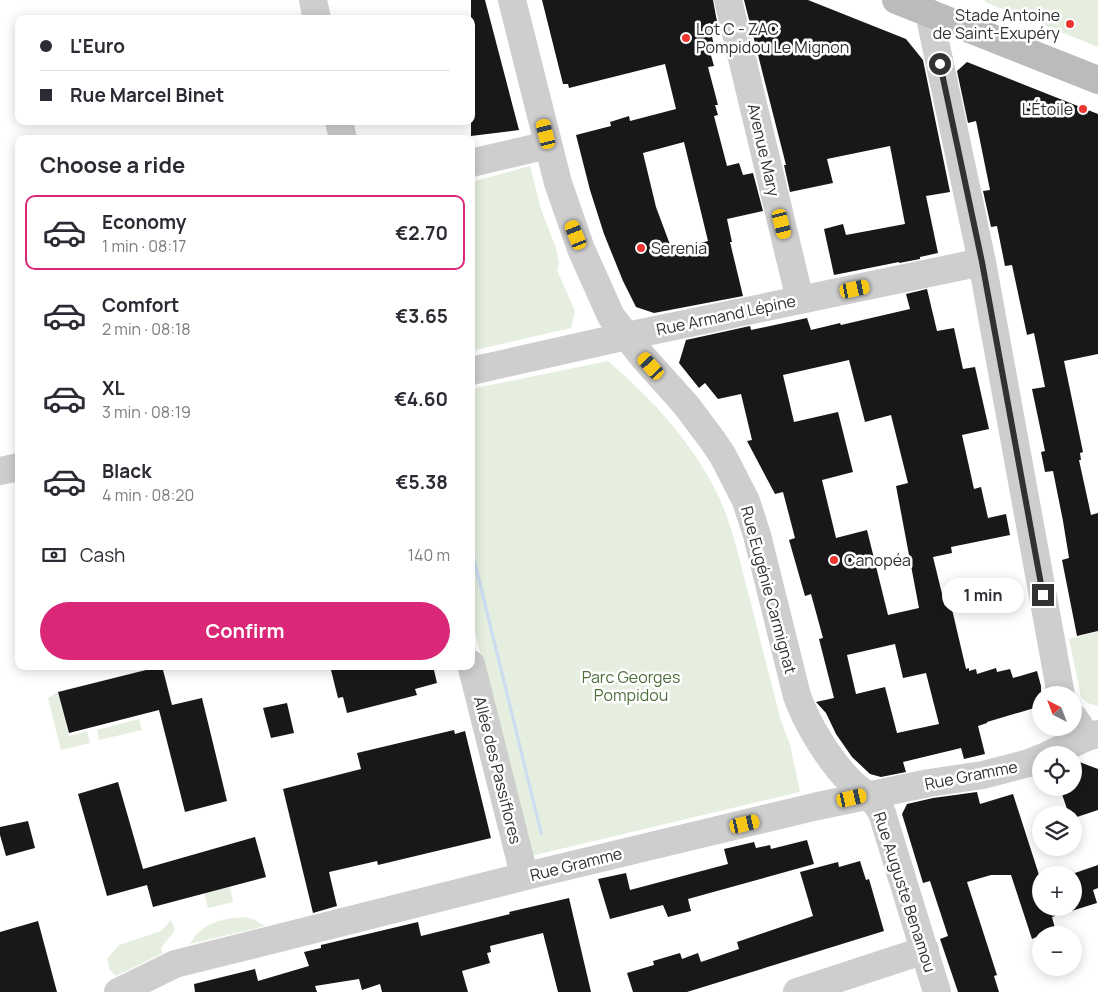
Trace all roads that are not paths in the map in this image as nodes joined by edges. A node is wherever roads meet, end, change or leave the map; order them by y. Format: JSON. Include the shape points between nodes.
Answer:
{"nodes":[{"id":1,"x":313,"y":0,"type":"edge"},
{"id":2,"x":512,"y":0,"type":"edge"},
{"id":3,"x":728,"y":0,"type":"edge"},
{"id":4,"x":896,"y":0,"type":"edge"},
{"id":5,"x":929,"y":13,"type":"junction"},
{"id":6,"x":316,"y":15,"type":"edge"},
{"id":7,"x":1098,"y":80,"type":"edge"},
{"id":8,"x":548,"y":145,"type":"junction"},
{"id":9,"x":475,"y":162,"type":"edge"},
{"id":10,"x":982,"y":262,"type":"junction"},
{"id":11,"x":800,"y":300,"type":"junction"},
{"id":12,"x":627,"y":336,"type":"junction"},
{"id":13,"x":475,"y":370,"type":"edge"},
{"id":14,"x":15,"y":468,"type":"edge"},
{"id":15,"x":0,"y":471,"type":"edge"},
{"id":16,"x":473,"y":670,"type":"edge"},
{"id":17,"x":1059,"y":686,"type":"edge"},
{"id":18,"x":1086,"y":730,"type":"edge"},
{"id":19,"x":1062,"y":746,"type":"edge"},
{"id":20,"x":1032,"y":762,"type":"edge"},
{"id":21,"x":869,"y":795,"type":"junction"},
{"id":22,"x":526,"y":876,"type":"junction"},
{"id":23,"x":925,"y":950,"type":"junction"},
{"id":24,"x":118,"y":992,"type":"edge"},
{"id":25,"x":797,"y":992,"type":"edge"},
{"id":26,"x":937,"y":992,"type":"edge"}],
"edges":[{"from":1,"to":6,"type":"street"},
{"from":2,"to":8,"type":"street","name":"Rue Eugénie Carmignat"},
{"from":3,"to":11,"type":"street","name":"Avenue Mary"},
{"from":4,"to":5,"type":"main road"},
{"from":5,"to":7,"type":"main road"},
{"from":5,"to":10,"type":"street"},
{"from":8,"to":9,"type":"street"},
{"from":8,"to":12,"type":"street","name":"Rue Eugénie Carmignat","via":[[581,248],[611,316]]},
{"from":10,"to":11,"type":"street","name":"Rue Armand Lépine"},
{"from":10,"to":17,"type":"street"},
{"from":11,"to":12,"type":"street","name":"Rue Armand Lépine"},
{"from":12,"to":13,"type":"street","name":"Rue Armand Lépine"},
{"from":12,"to":21,"type":"street","name":"Rue Eugénie Carmignat","via":[[723,456],[746,501],[757,535],[804,715],[849,781]]},
{"from":14,"to":15,"type":"street"},
{"from":16,"to":22,"type":"street","name":"Allée des Passiflores"},
{"from":18,"to":19,"type":"street"},
{"from":20,"to":21,"type":"street","name":"Rue Gramme","via":[[983,775]]},
{"from":21,"to":22,"type":"street","name":"Rue Gramme"},
{"from":21,"to":23,"type":"street","name":"Rue Auguste Benamou","via":[[882,813]]},
{"from":22,"to":24,"type":"street","name":"Rue Gramme","via":[[175,964]]},
{"from":23,"to":25,"type":"street"},
{"from":23,"to":26,"type":"street","name":"Rue Auguste Benamou"}]}
